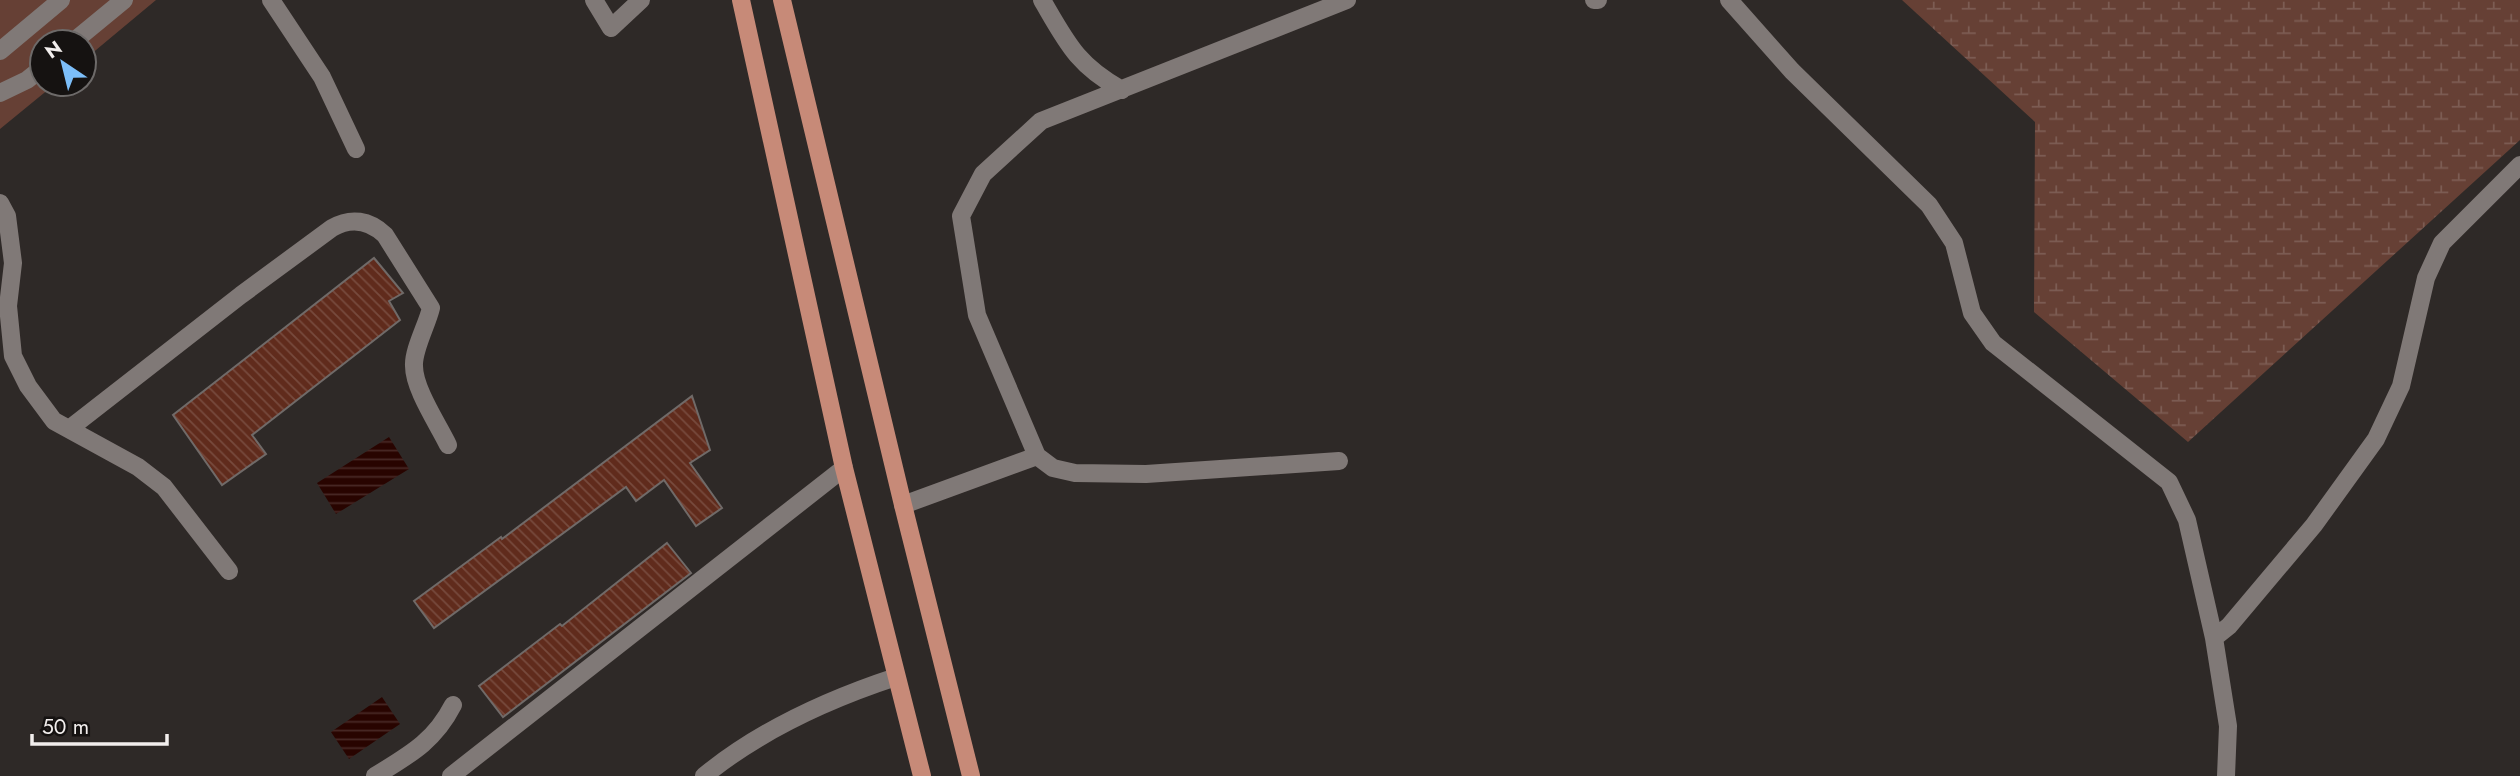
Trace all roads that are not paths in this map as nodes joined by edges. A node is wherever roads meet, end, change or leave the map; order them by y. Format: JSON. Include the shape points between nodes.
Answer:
{"nodes":[{"id":1,"x":61,"y":0,"type":"edge"},
{"id":2,"x":124,"y":0,"type":"edge"},
{"id":3,"x":271,"y":0,"type":"edge"},
{"id":4,"x":594,"y":0,"type":"edge"},
{"id":5,"x":641,"y":0,"type":"edge"},
{"id":6,"x":741,"y":0,"type":"edge"},
{"id":7,"x":782,"y":0,"type":"edge"},
{"id":8,"x":1042,"y":0,"type":"edge"},
{"id":9,"x":1347,"y":0,"type":"edge"},
{"id":10,"x":1729,"y":0,"type":"edge"},
{"id":11,"x":90,"y":28,"type":"edge"},
{"id":12,"x":0,"y":51,"type":"edge"},
{"id":13,"x":28,"y":79,"type":"edge"},
{"id":14,"x":1122,"y":90,"type":"junction"},
{"id":15,"x":0,"y":93,"type":"edge"},
{"id":16,"x":356,"y":149,"type":"dead end"},
{"id":17,"x":2520,"y":165,"type":"edge"},
{"id":18,"x":0,"y":203,"type":"edge"},
{"id":19,"x":69,"y":429,"type":"junction"},
{"id":20,"x":449,"y":445,"type":"dead end"},
{"id":21,"x":1037,"y":456,"type":"junction"},
{"id":22,"x":1339,"y":461,"type":"dead end"},
{"id":23,"x":844,"y":468,"type":"junction"},
{"id":24,"x":903,"y":505,"type":"junction"},
{"id":25,"x":229,"y":570,"type":"dead end"},
{"id":26,"x":2214,"y":638,"type":"junction"},
{"id":27,"x":896,"y":677,"type":"junction"},
{"id":28,"x":453,"y":705,"type":"dead end"},
{"id":29,"x":375,"y":776,"type":"edge"},
{"id":30,"x":451,"y":776,"type":"edge"},
{"id":31,"x":704,"y":776,"type":"edge"},
{"id":32,"x":922,"y":776,"type":"edge"},
{"id":33,"x":971,"y":776,"type":"edge"},
{"id":34,"x":2226,"y":776,"type":"edge"}],
"edges":[{"from":1,"to":12,"type":"street"},
{"from":2,"to":11,"type":"street"},
{"from":3,"to":16,"type":"street","via":[[321,77]]},
{"from":4,"to":5,"type":"street","via":[[611,28]]},
{"from":6,"to":23,"type":"main road"},
{"from":7,"to":24,"type":"main road"},
{"from":8,"to":14,"type":"street","via":[[1085,66]]},
{"from":9,"to":14,"type":"street"},
{"from":10,"to":26,"type":"street","via":[[1792,71],[1929,205],[1954,243],[1972,313],[1993,343],[2169,482],[2187,520]]},
{"from":13,"to":15,"type":"street"},
{"from":14,"to":21,"type":"street","via":[[1041,121],[983,174],[961,216],[977,315]]},
{"from":17,"to":26,"type":"street","via":[[2442,243],[2426,278],[2401,386],[2376,439],[2314,525]]},
{"from":18,"to":19,"type":"street","via":[[13,263],[8,306],[13,356],[54,421]]},
{"from":19,"to":20,"type":"street","via":[[261,280],[341,222],[352,220],[377,227],[385,235],[431,309],[413,364],[417,383]]},
{"from":19,"to":25,"type":"street","via":[[138,467],[164,487]]},
{"from":21,"to":22,"type":"street","via":[[1053,468],[1075,473],[1146,474]]},
{"from":21,"to":24,"type":"street"},
{"from":23,"to":27,"type":"main road"},
{"from":23,"to":30,"type":"street"},
{"from":24,"to":33,"type":"main road"},
{"from":26,"to":34,"type":"street","via":[[2228,726]]},
{"from":27,"to":31,"type":"street","via":[[851,691],[790,722]]},
{"from":27,"to":32,"type":"main road"},
{"from":28,"to":29,"type":"street","via":[[438,731]]}]}
